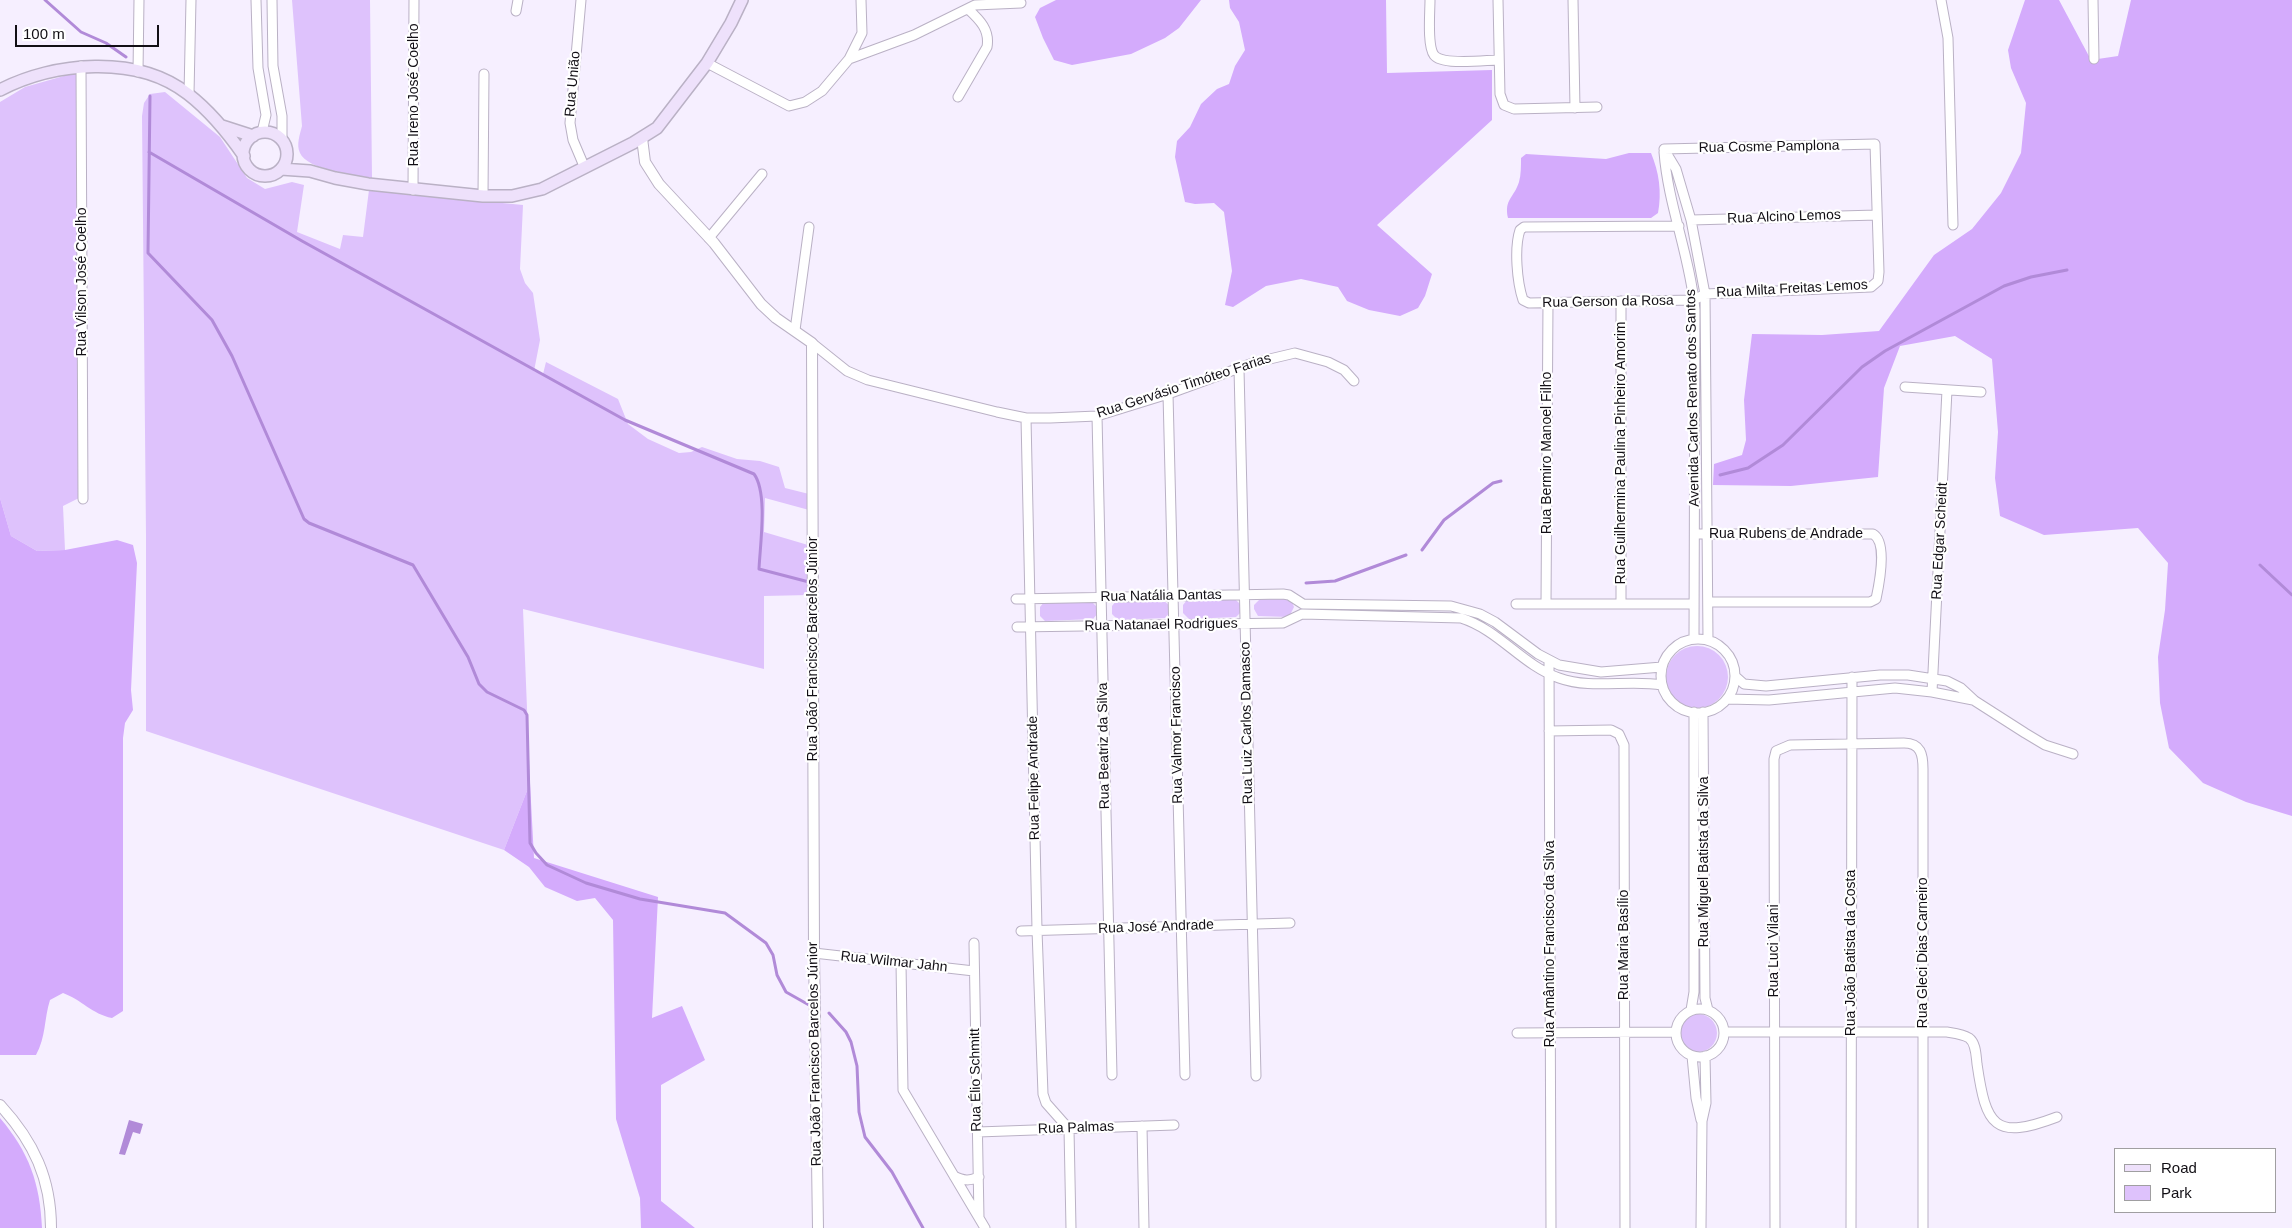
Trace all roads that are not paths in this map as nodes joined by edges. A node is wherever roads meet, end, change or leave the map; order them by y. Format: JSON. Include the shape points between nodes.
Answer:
{"nodes":[{"id":1,"x":140,"y":0,"type":"edge"},
{"id":2,"x":191,"y":0,"type":"edge"},
{"id":3,"x":256,"y":0,"type":"edge"},
{"id":4,"x":272,"y":0,"type":"edge"},
{"id":5,"x":414,"y":0,"type":"edge"},
{"id":6,"x":518,"y":0,"type":"edge"},
{"id":7,"x":581,"y":0,"type":"edge"},
{"id":8,"x":742,"y":0,"type":"edge"},
{"id":9,"x":861,"y":0,"type":"edge"},
{"id":10,"x":1430,"y":0,"type":"edge"},
{"id":11,"x":1498,"y":0,"type":"edge"},
{"id":12,"x":1572,"y":0,"type":"edge"},
{"id":13,"x":1940,"y":0,"type":"edge"},
{"id":14,"x":2093,"y":0,"type":"edge"},
{"id":15,"x":1021,"y":3,"type":"dead end"},
{"id":16,"x":968,"y":9,"type":"junction"},
{"id":17,"x":516,"y":11,"type":"dead end"},
{"id":18,"x":850,"y":59,"type":"junction"},
{"id":19,"x":2094,"y":59,"type":"dead end"},
{"id":20,"x":1499,"y":60,"type":"junction"},
{"id":21,"x":707,"y":63,"type":"junction"},
{"id":22,"x":81,"y":66,"type":"junction"},
{"id":23,"x":138,"y":72,"type":"junction"},
{"id":24,"x":484,"y":74,"type":"dead end"},
{"id":25,"x":0,"y":90,"type":"edge"},
{"id":26,"x":188,"y":94,"type":"junction"},
{"id":27,"x":958,"y":97,"type":"dead end"},
{"id":28,"x":1597,"y":107,"type":"dead end"},
{"id":29,"x":1575,"y":108,"type":"junction"},
{"id":30,"x":222,"y":126,"type":"junction"},
{"id":31,"x":258,"y":134,"type":"junction"},
{"id":32,"x":642,"y":138,"type":"junction"},
{"id":33,"x":284,"y":144,"type":"junction"},
{"id":34,"x":1664,"y":149,"type":"junction"},
{"id":35,"x":244,"y":156,"type":"junction"},
{"id":36,"x":584,"y":166,"type":"junction"},
{"id":37,"x":281,"y":169,"type":"junction"},
{"id":38,"x":310,"y":171,"type":"junction"},
{"id":39,"x":762,"y":174,"type":"dead end"},
{"id":40,"x":413,"y":190,"type":"junction"},
{"id":41,"x":483,"y":196,"type":"junction"},
{"id":42,"x":1877,"y":215,"type":"junction"},
{"id":43,"x":1691,"y":220,"type":"junction"},
{"id":44,"x":1953,"y":225,"type":"dead end"},
{"id":45,"x":1678,"y":226,"type":"junction"},
{"id":46,"x":809,"y":227,"type":"dead end"},
{"id":47,"x":709,"y":238,"type":"junction"},
{"id":48,"x":1705,"y":294,"type":"junction"},
{"id":49,"x":1694,"y":300,"type":"junction"},
{"id":50,"x":1621,"y":301,"type":"junction"},
{"id":51,"x":1548,"y":303,"type":"junction"},
{"id":52,"x":795,"y":330,"type":"junction"},
{"id":53,"x":812,"y":343,"type":"junction"},
{"id":54,"x":1239,"y":369,"type":"junction"},
{"id":55,"x":1354,"y":381,"type":"dead end"},
{"id":56,"x":1905,"y":387,"type":"dead end"},
{"id":57,"x":1947,"y":390,"type":"junction"},
{"id":58,"x":1980,"y":392,"type":"dead end"},
{"id":59,"x":1168,"y":394,"type":"junction"},
{"id":60,"x":1097,"y":416,"type":"junction"},
{"id":61,"x":1026,"y":418,"type":"junction"},
{"id":62,"x":83,"y":499,"type":"dead end"},
{"id":63,"x":1695,"y":534,"type":"junction"},
{"id":64,"x":1709,"y":534,"type":"junction"},
{"id":65,"x":1244,"y":595,"type":"junction"},
{"id":66,"x":1173,"y":596,"type":"junction"},
{"id":67,"x":1101,"y":597,"type":"junction"},
{"id":68,"x":1030,"y":598,"type":"junction"},
{"id":69,"x":1016,"y":599,"type":"dead end"},
{"id":70,"x":1708,"y":602,"type":"junction"},
{"id":71,"x":1302,"y":604,"type":"junction"},
{"id":72,"x":1516,"y":604,"type":"dead end"},
{"id":73,"x":1546,"y":604,"type":"junction"},
{"id":74,"x":1622,"y":604,"type":"junction"},
{"id":75,"x":1694,"y":604,"type":"junction"},
{"id":76,"x":1302,"y":614,"type":"junction"},
{"id":77,"x":1245,"y":623,"type":"junction"},
{"id":78,"x":1174,"y":625,"type":"junction"},
{"id":79,"x":1102,"y":626,"type":"junction"},
{"id":80,"x":1018,"y":627,"type":"dead end"},
{"id":81,"x":1030,"y":627,"type":"junction"},
{"id":82,"x":1694,"y":639,"type":"junction"},
{"id":83,"x":1708,"y":640,"type":"junction"},
{"id":84,"x":1549,"y":661,"type":"junction"},
{"id":85,"x":1662,"y":667,"type":"junction"},
{"id":86,"x":1549,"y":674,"type":"junction"},
{"id":87,"x":1735,"y":676,"type":"junction"},
{"id":88,"x":1852,"y":678,"type":"junction"},
{"id":89,"x":1933,"y":678,"type":"junction"},
{"id":90,"x":1662,"y":685,"type":"junction"},
{"id":91,"x":1852,"y":691,"type":"junction"},
{"id":92,"x":1932,"y":692,"type":"junction"},
{"id":93,"x":1727,"y":699,"type":"junction"},
{"id":94,"x":1976,"y":701,"type":"junction"},
{"id":95,"x":1698,"y":712,"type":"junction"},
{"id":96,"x":1549,"y":731,"type":"junction"},
{"id":97,"x":1852,"y":744,"type":"junction"},
{"id":98,"x":2073,"y":754,"type":"dead end"},
{"id":99,"x":1290,"y":922,"type":"dead end"},
{"id":100,"x":1252,"y":924,"type":"junction"},
{"id":101,"x":1181,"y":926,"type":"junction"},
{"id":102,"x":1109,"y":928,"type":"junction"},
{"id":103,"x":1021,"y":930,"type":"dead end"},
{"id":104,"x":1037,"y":930,"type":"junction"},
{"id":105,"x":974,"y":943,"type":"dead end"},
{"id":106,"x":814,"y":953,"type":"junction"},
{"id":107,"x":901,"y":963,"type":"junction"},
{"id":108,"x":974,"y":971,"type":"junction"},
{"id":109,"x":1691,"y":1010,"type":"junction"},
{"id":110,"x":1708,"y":1010,"type":"junction"},
{"id":111,"x":1624,"y":1032,"type":"junction"},
{"id":112,"x":1676,"y":1032,"type":"junction"},
{"id":113,"x":1724,"y":1032,"type":"junction"},
{"id":114,"x":1774,"y":1032,"type":"junction"},
{"id":115,"x":1851,"y":1032,"type":"junction"},
{"id":116,"x":1923,"y":1032,"type":"junction"},
{"id":117,"x":1517,"y":1033,"type":"dead end"},
{"id":118,"x":1550,"y":1033,"type":"junction"},
{"id":119,"x":1692,"y":1056,"type":"junction"},
{"id":120,"x":1705,"y":1056,"type":"junction"},
{"id":121,"x":1112,"y":1075,"type":"dead end"},
{"id":122,"x":1185,"y":1075,"type":"dead end"},
{"id":123,"x":1256,"y":1076,"type":"dead end"},
{"id":124,"x":0,"y":1105,"type":"edge"},
{"id":125,"x":2058,"y":1117,"type":"dead end"},
{"id":126,"x":1702,"y":1121,"type":"junction"},
{"id":127,"x":1174,"y":1125,"type":"dead end"},
{"id":128,"x":1142,"y":1126,"type":"junction"},
{"id":129,"x":1069,"y":1129,"type":"junction"},
{"id":130,"x":978,"y":1132,"type":"junction"},
{"id":131,"x":954,"y":1176,"type":"junction"},
{"id":132,"x":979,"y":1177,"type":"junction"},
{"id":133,"x":979,"y":1218,"type":"junction"},
{"id":134,"x":51,"y":1228,"type":"edge"},
{"id":135,"x":818,"y":1228,"type":"edge"},
{"id":136,"x":985,"y":1228,"type":"edge"},
{"id":137,"x":1071,"y":1228,"type":"edge"},
{"id":138,"x":1144,"y":1228,"type":"edge"},
{"id":139,"x":1551,"y":1228,"type":"edge"},
{"id":140,"x":1625,"y":1228,"type":"edge"},
{"id":141,"x":1701,"y":1228,"type":"edge"},
{"id":142,"x":1775,"y":1228,"type":"edge"},
{"id":143,"x":1851,"y":1228,"type":"edge"},
{"id":144,"x":1924,"y":1228,"type":"edge"}],
"edges":[{"from":1,"to":23,"type":"street"},
{"from":2,"to":26,"type":"street"},
{"from":3,"to":31,"type":"street","via":[[258,68],[266,115]]},
{"from":4,"to":33,"type":"street","via":[[274,66]]},
{"from":5,"to":40,"type":"street","name":"Rua Ireno José Coelho"},
{"from":6,"to":17,"type":"street"},
{"from":7,"to":36,"type":"street","name":"Rua União","via":[[570,123]]},
{"from":8,"to":21,"type":"main road"},
{"from":9,"to":18,"type":"street","via":[[862,33]]},
{"from":10,"to":20,"type":"street","via":[[1432,54],[1447,61]]},
{"from":11,"to":20,"type":"street"},
{"from":12,"to":29,"type":"street"},
{"from":13,"to":44,"type":"street","via":[[1948,38]]},
{"from":14,"to":19,"type":"street"},
{"from":15,"to":16,"type":"street","via":[[988,3]]},
{"from":16,"to":18,"type":"street","via":[[914,36]]},
{"from":16,"to":27,"type":"street","via":[[980,20],[989,39]]},
{"from":18,"to":21,"type":"street","via":[[822,91],[795,106],[789,106]]},
{"from":20,"to":29,"type":"street","via":[[1500,94],[1508,108]]},
{"from":21,"to":32,"type":"main road","via":[[656,128]]},
{"from":22,"to":23,"type":"main road"},
{"from":22,"to":25,"type":"main road","via":[[35,76]]},
{"from":22,"to":62,"type":"street","name":"Rua Vilson José Coelho"},
{"from":23,"to":26,"type":"main road","via":[[170,83]]},
{"from":24,"to":41,"type":"street"},
{"from":26,"to":30,"type":"main road"},
{"from":28,"to":29,"type":"street"},
{"from":30,"to":31,"type":"main road"},
{"from":30,"to":35,"type":"main road"},
{"from":31,"to":33,"type":"main road","via":[[270,132]]},
{"from":31,"to":35,"type":"main road","via":[[246,144]]},
{"from":32,"to":36,"type":"main road"},
{"from":32,"to":47,"type":"street","via":[[645,162],[652,176]]},
{"from":33,"to":37,"type":"main road","via":[[285,163]]},
{"from":33,"to":38,"type":"main road","via":[[293,158]]},
{"from":34,"to":42,"type":"street","name":"Rua Cosme Pamplona","via":[[1875,144]]},
{"from":34,"to":43,"type":"street","name":"Avenida Carlos Renato dos Santos","via":[[1676,169]]},
{"from":34,"to":45,"type":"street","name":"Avenida Carlos Renato dos Santos"},
{"from":35,"to":37,"type":"main road","via":[[248,167],[258,174],[270,175]]},
{"from":36,"to":41,"type":"main road","via":[[533,192]]},
{"from":37,"to":38,"type":"main road"},
{"from":38,"to":40,"type":"main road","via":[[350,182]]},
{"from":39,"to":47,"type":"street"},
{"from":40,"to":41,"type":"main road"},
{"from":42,"to":43,"type":"street","name":"Rua Alcino Lemos"},
{"from":42,"to":48,"type":"street","name":"Rua Milta Freitas Lemos","via":[[1878,281],[1871,287]]},
{"from":43,"to":48,"type":"street","name":"Avenida Carlos Renato dos Santos"},
{"from":45,"to":49,"type":"street","name":"Avenida Carlos Renato dos Santos"},
{"from":45,"to":51,"type":"street","name":"Rua Gerson da Rosa","via":[[1528,226],[1520,230],[1518,282],[1523,300]]},
{"from":46,"to":52,"type":"street"},
{"from":47,"to":52,"type":"street","via":[[761,304]]},
{"from":48,"to":49,"type":"street"},
{"from":48,"to":64,"type":"street","name":"Avenida Carlos Renato dos Santos"},
{"from":49,"to":50,"type":"street","name":"Rua Gerson da Rosa"},
{"from":49,"to":63,"type":"street","name":"Avenida Carlos Renato dos Santos"},
{"from":50,"to":51,"type":"street","name":"Rua Gerson da Rosa"},
{"from":50,"to":74,"type":"street","name":"Rua Guilhermina Paulina Pinheiro Amorim"},
{"from":51,"to":73,"type":"street","name":"Rua Bermiro Manoel Filho"},
{"from":52,"to":53,"type":"street"},
{"from":53,"to":61,"type":"street","name":"Rua Gervásio Timóteo Farias","via":[[847,370],[868,380]]},
{"from":53,"to":106,"type":"street","name":"Rua João Francisco Barcelos Júnior"},
{"from":54,"to":55,"type":"street","name":"Rua Gervásio Timóteo Farias","via":[[1295,353],[1328,362],[1344,370]]},
{"from":54,"to":59,"type":"street","name":"Rua Gervásio Timóteo Farias"},
{"from":54,"to":65,"type":"street","name":"Rua Luiz Carlos Damasco"},
{"from":56,"to":57,"type":"street"},
{"from":57,"to":58,"type":"street"},
{"from":57,"to":89,"type":"street","name":"Rua Edgar Scheidt"},
{"from":59,"to":60,"type":"street","name":"Rua Gervásio Timóteo Farias"},
{"from":59,"to":66,"type":"street","name":"Rua Valmor Francisco"},
{"from":60,"to":61,"type":"street","name":"Rua Gervásio Timóteo Farias"},
{"from":60,"to":67,"type":"street","name":"Rua Beatriz da Silva"},
{"from":61,"to":68,"type":"street","name":"Rua Felipe Andrade"},
{"from":63,"to":64,"type":"street","name":"Rua Rubens de Andrade"},
{"from":63,"to":75,"type":"street","name":"Avenida Carlos Renato dos Santos"},
{"from":64,"to":70,"type":"street","name":"Avenida Carlos Renato dos Santos"},
{"from":64,"to":70,"type":"street","name":"Rua Rubens de Andrade","via":[[1867,534],[1877,536],[1881,553],[1876,599],[1862,604]]},
{"from":65,"to":66,"type":"street","name":"Rua Natália Dantas"},
{"from":65,"to":71,"type":"street","name":"Rua Natália Dantas","via":[[1283,594]]},
{"from":65,"to":77,"type":"street","name":"Rua Luiz Carlos Damasco"},
{"from":66,"to":67,"type":"street","name":"Rua Natália Dantas"},
{"from":66,"to":78,"type":"street","name":"Rua Valmor Francisco"},
{"from":67,"to":68,"type":"street","name":"Rua Natália Dantas"},
{"from":67,"to":79,"type":"street","name":"Rua Beatriz da Silva"},
{"from":68,"to":69,"type":"street","name":"Rua Natália Dantas"},
{"from":68,"to":81,"type":"street","name":"Rua Felipe Andrade"},
{"from":70,"to":83,"type":"street","name":"Avenida Carlos Renato dos Santos"},
{"from":71,"to":76,"type":"street"},
{"from":71,"to":84,"type":"street","via":[[1467,609],[1495,622]]},
{"from":72,"to":73,"type":"street"},
{"from":73,"to":74,"type":"street"},
{"from":74,"to":75,"type":"street"},
{"from":75,"to":82,"type":"street","name":"Avenida Carlos Renato dos Santos"},
{"from":76,"to":77,"type":"street","name":"Rua Natanael Rodrigues","via":[[1283,623]]},
{"from":76,"to":86,"type":"street","via":[[1460,618],[1483,627]]},
{"from":77,"to":78,"type":"street","name":"Rua Natanael Rodrigues"},
{"from":77,"to":100,"type":"street","name":"Rua Luiz Carlos Damasco"},
{"from":78,"to":79,"type":"street","name":"Rua Natanael Rodrigues"},
{"from":78,"to":101,"type":"street","name":"Rua Valmor Francisco"},
{"from":79,"to":81,"type":"street","name":"Rua Natanael Rodrigues"},
{"from":79,"to":102,"type":"street","name":"Rua Beatriz da Silva"},
{"from":80,"to":81,"type":"street","name":"Rua Natanael Rodrigues"},
{"from":81,"to":104,"type":"street","name":"Rua Felipe Andrade"},
{"from":82,"to":83,"type":"street"},
{"from":82,"to":85,"type":"street","via":[[1674,648]]},
{"from":83,"to":87,"type":"street","via":[[1717,644],[1730,658]]},
{"from":84,"to":85,"type":"street","via":[[1601,672]]},
{"from":84,"to":86,"type":"street","name":"Rua Amântino Francisco da Silva"},
{"from":85,"to":90,"type":"street"},
{"from":86,"to":90,"type":"street","via":[[1584,683],[1644,682]]},
{"from":86,"to":96,"type":"street","name":"Rua Amântino Francisco da Silva"},
{"from":87,"to":88,"type":"street","via":[[1744,684],[1766,686]]},
{"from":87,"to":93,"type":"street"},
{"from":88,"to":89,"type":"street","via":[[1893,675]]},
{"from":88,"to":91,"type":"street","name":"Rua João Batista da Costa"},
{"from":89,"to":92,"type":"street","name":"Rua Edgar Scheidt"},
{"from":89,"to":94,"type":"street","via":[[1954,684]]},
{"from":90,"to":95,"type":"street","via":[[1677,706]]},
{"from":91,"to":92,"type":"street","via":[[1895,688]]},
{"from":91,"to":93,"type":"street","via":[[1769,700]]},
{"from":91,"to":97,"type":"street","name":"Rua João Batista da Costa"},
{"from":92,"to":94,"type":"street"},
{"from":93,"to":95,"type":"street","via":[[1712,710]]},
{"from":94,"to":98,"type":"street","via":[[2045,745]]},
{"from":95,"to":109,"type":"street","name":"Rua Miguel Batista da Silva","via":[[1694,992]]},
{"from":95,"to":110,"type":"street","name":"Rua Miguel Batista da Silva","via":[[1705,998]]},
{"from":96,"to":111,"type":"street","name":"Rua Maria Basílio","via":[[1611,730],[1622,739]]},
{"from":96,"to":118,"type":"street","name":"Rua Amântino Francisco da Silva"},
{"from":97,"to":114,"type":"street","name":"Rua Luci Vilani","via":[[1790,745],[1776,752],[1774,759]]},
{"from":97,"to":115,"type":"street","name":"Rua João Batista da Costa"},
{"from":97,"to":116,"type":"street","name":"Rua Gleci Dias Carneiro","via":[[1910,743],[1921,753]]},
{"from":99,"to":100,"type":"street","name":"Rua José Andrade"},
{"from":100,"to":101,"type":"street","name":"Rua José Andrade"},
{"from":100,"to":123,"type":"street","name":"Rua Luiz Carlos Damasco"},
{"from":101,"to":102,"type":"street","name":"Rua José Andrade"},
{"from":101,"to":122,"type":"street","name":"Rua Valmor Francisco"},
{"from":102,"to":104,"type":"street","name":"Rua José Andrade"},
{"from":102,"to":121,"type":"street","name":"Rua Beatriz da Silva"},
{"from":103,"to":104,"type":"street","name":"Rua José Andrade"},
{"from":104,"to":129,"type":"street","name":"Rua Felipe Andrade","via":[[1043,1094],[1046,1103]]},
{"from":105,"to":108,"type":"street","name":"Rua Élio Schmitt"},
{"from":106,"to":107,"type":"street","name":"Rua Wilmar Jahn"},
{"from":106,"to":135,"type":"street","name":"Rua João Francisco Barcelos Júnior"},
{"from":107,"to":108,"type":"street","name":"Rua Wilmar Jahn"},
{"from":107,"to":131,"type":"street","via":[[903,1090]]},
{"from":108,"to":130,"type":"street","name":"Rua Élio Schmitt"},
{"from":109,"to":110,"type":"street"},
{"from":109,"to":112,"type":"street","via":[[1680,1019]]},
{"from":110,"to":113,"type":"street","via":[[1719,1019]]},
{"from":111,"to":112,"type":"street"},
{"from":111,"to":118,"type":"street"},
{"from":111,"to":140,"type":"street","name":"Rua Maria Basílio"},
{"from":112,"to":119,"type":"street","via":[[1680,1047]]},
{"from":113,"to":114,"type":"street"},
{"from":113,"to":120,"type":"street","via":[[1718,1048]]},
{"from":114,"to":115,"type":"street"},
{"from":114,"to":142,"type":"street","name":"Rua Luci Vilani"},
{"from":115,"to":116,"type":"street"},
{"from":115,"to":143,"type":"street","name":"Rua João Batista da Costa"},
{"from":116,"to":125,"type":"street","via":[[1947,1032],[1970,1038],[1975,1046],[1988,1114],[1996,1124],[2012,1129],[2032,1127]]},
{"from":116,"to":144,"type":"street","name":"Rua Gleci Dias Carneiro"},
{"from":117,"to":118,"type":"street"},
{"from":118,"to":139,"type":"street","name":"Rua Amântino Francisco da Silva"},
{"from":119,"to":120,"type":"street"},
{"from":119,"to":126,"type":"street"},
{"from":120,"to":126,"type":"street","via":[[1706,1103]]},
{"from":124,"to":134,"type":"street","via":[[39,1163],[49,1194]]},
{"from":126,"to":141,"type":"street"},
{"from":127,"to":128,"type":"street","name":"Rua Palmas"},
{"from":128,"to":129,"type":"street","name":"Rua Palmas"},
{"from":128,"to":138,"type":"street"},
{"from":129,"to":130,"type":"street","name":"Rua Palmas"},
{"from":129,"to":137,"type":"street"},
{"from":130,"to":132,"type":"street","name":"Rua Élio Schmitt"},
{"from":131,"to":132,"type":"street","via":[[964,1180]]},
{"from":131,"to":133,"type":"street"},
{"from":132,"to":133,"type":"street","name":"Rua Élio Schmitt"},
{"from":133,"to":136,"type":"street"}]}
